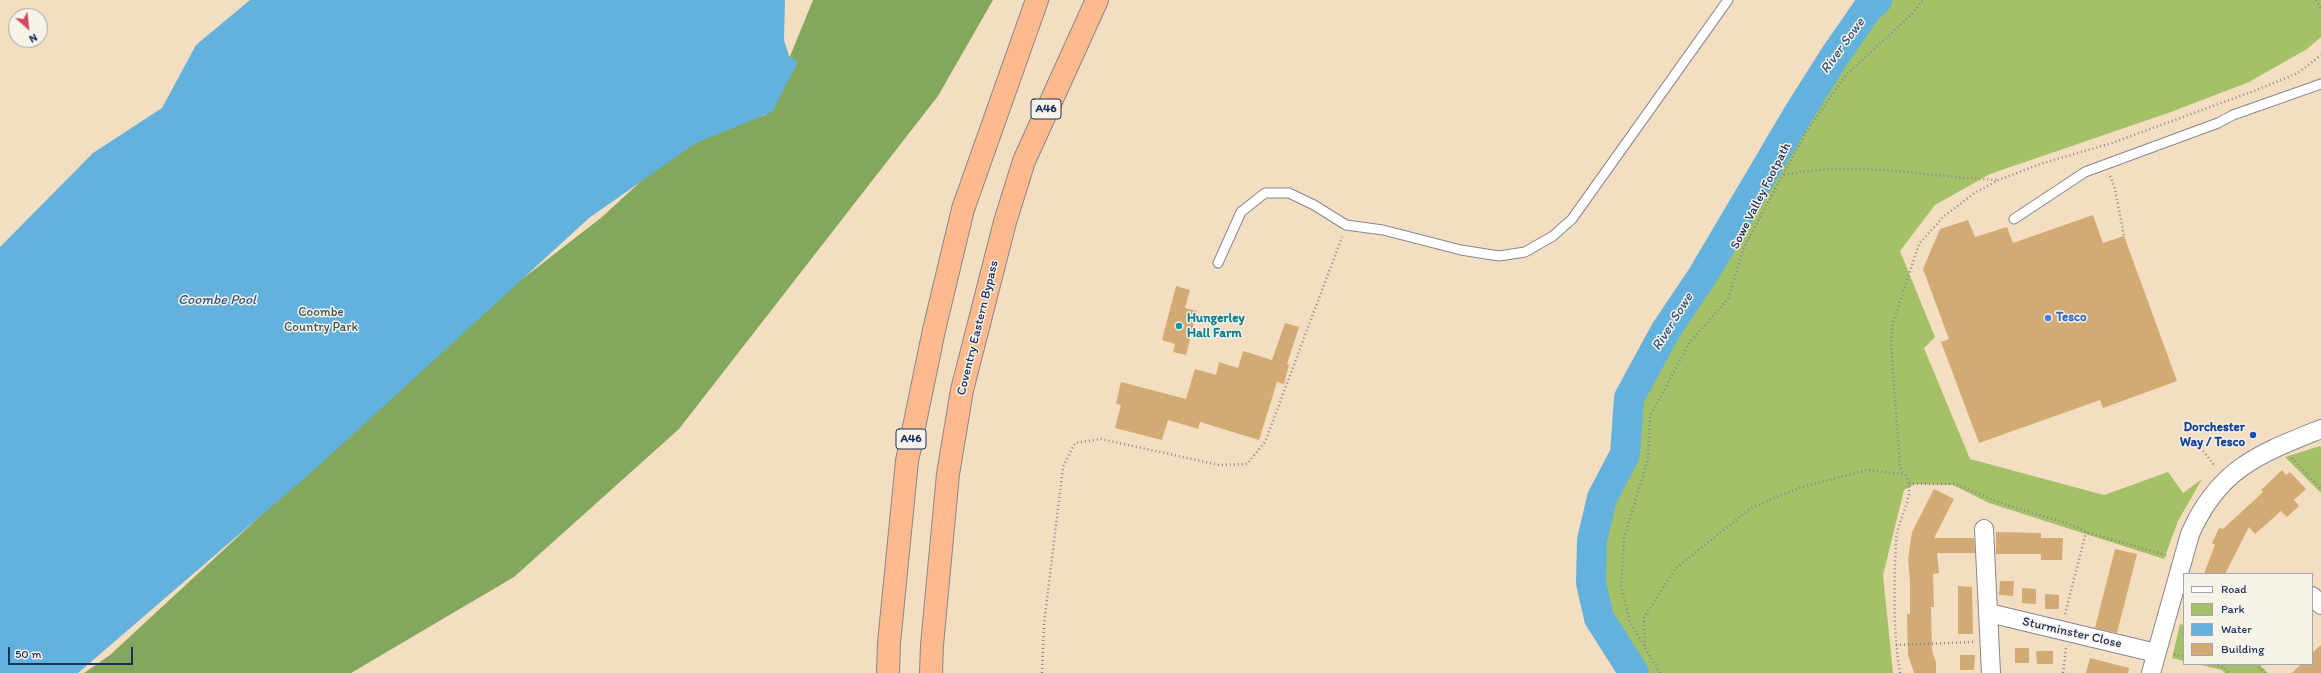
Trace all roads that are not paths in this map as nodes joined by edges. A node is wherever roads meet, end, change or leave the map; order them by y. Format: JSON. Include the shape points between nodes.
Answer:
{"nodes":[{"id":1,"x":1037,"y":0,"type":"edge"},
{"id":2,"x":1097,"y":0,"type":"edge"},
{"id":3,"x":1728,"y":0,"type":"edge"},
{"id":4,"x":2321,"y":84,"type":"edge"},
{"id":5,"x":2014,"y":219,"type":"dead end"},
{"id":6,"x":1218,"y":263,"type":"dead end"},
{"id":7,"x":2321,"y":429,"type":"edge"},
{"id":8,"x":1984,"y":529,"type":"dead end"},
{"id":9,"x":2313,"y":597,"type":"edge"},
{"id":10,"x":2321,"y":605,"type":"edge"},
{"id":11,"x":1989,"y":613,"type":"junction"},
{"id":12,"x":2156,"y":653,"type":"junction"},
{"id":13,"x":888,"y":673,"type":"edge"},
{"id":14,"x":931,"y":673,"type":"edge"},
{"id":15,"x":1990,"y":673,"type":"edge"},
{"id":16,"x":2151,"y":673,"type":"edge"}],
"edges":[{"from":1,"to":13,"type":"highway","number":"A46","via":[[963,209],[934,330],[907,461]]},
{"from":2,"to":14,"type":"highway","name":"Coventry Eastern Bypass","number":"A46","via":[[1024,162],[1005,222],[962,390],[948,474]]},
{"from":3,"to":6,"type":"lane","via":[[1572,219],[1553,236],[1525,252],[1499,256],[1461,250],[1383,230],[1346,225],[1289,193],[1265,193],[1241,212]]},
{"from":4,"to":5,"type":"lane","via":[[2085,172]]},
{"from":7,"to":12,"type":"street","via":[[2248,462],[2228,478],[2213,495],[2199,515],[2183,559]]},
{"from":8,"to":11,"type":"street"},
{"from":9,"to":10,"type":"street"},
{"from":11,"to":12,"type":"street","name":"Sturminster Close"},
{"from":11,"to":15,"type":"street"},
{"from":12,"to":16,"type":"street"}]}
